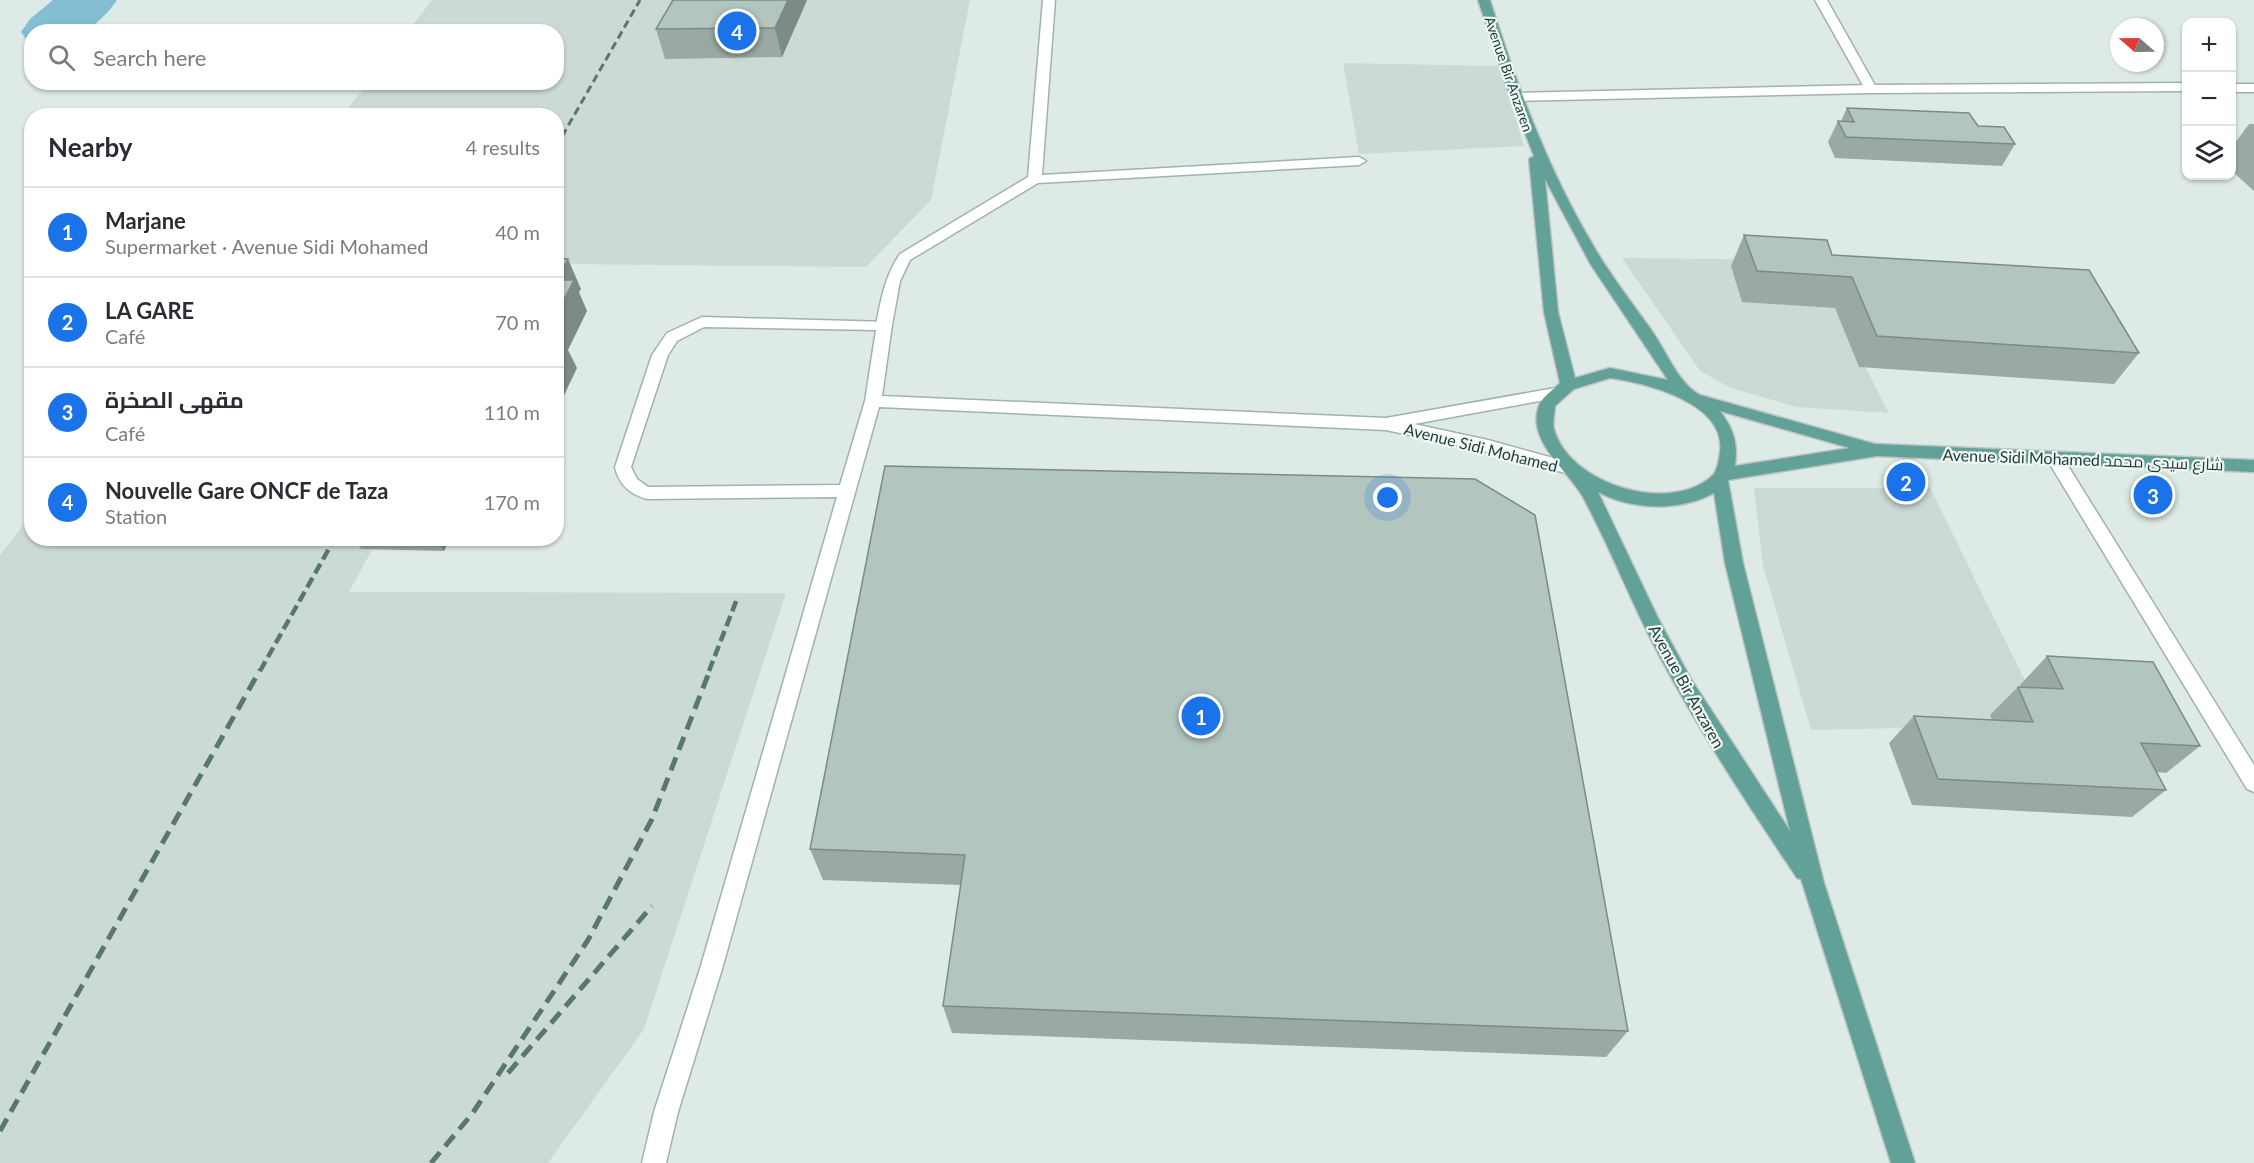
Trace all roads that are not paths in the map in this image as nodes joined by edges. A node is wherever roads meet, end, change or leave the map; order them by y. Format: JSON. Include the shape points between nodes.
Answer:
{"nodes":[{"id":1,"x":1049,"y":0,"type":"edge"},
{"id":2,"x":1484,"y":0,"type":"edge"},
{"id":3,"x":1821,"y":0,"type":"edge"},
{"id":4,"x":2182,"y":87,"type":"edge"},
{"id":5,"x":2236,"y":88,"type":"edge"},
{"id":6,"x":2254,"y":88,"type":"edge"},
{"id":7,"x":1871,"y":89,"type":"junction"},
{"id":8,"x":1516,"y":97,"type":"junction"},
{"id":9,"x":1535,"y":148,"type":"junction"},
{"id":10,"x":1359,"y":161,"type":"dead end"},
{"id":11,"x":1035,"y":179,"type":"junction"},
{"id":12,"x":884,"y":325,"type":"junction"},
{"id":13,"x":1562,"y":388,"type":"junction"},
{"id":14,"x":1682,"y":391,"type":"junction"},
{"id":15,"x":1697,"y":400,"type":"junction"},
{"id":16,"x":873,"y":401,"type":"junction"},
{"id":17,"x":1386,"y":424,"type":"junction"},
{"id":18,"x":1877,"y":450,"type":"junction"},
{"id":19,"x":2054,"y":457,"type":"junction"},
{"id":20,"x":2253,"y":467,"type":"edge"},
{"id":21,"x":1575,"y":473,"type":"junction"},
{"id":22,"x":1722,"y":477,"type":"junction"},
{"id":23,"x":847,"y":490,"type":"junction"},
{"id":24,"x":2254,"y":783,"type":"edge"},
{"id":25,"x":1813,"y":883,"type":"junction"},
{"id":26,"x":654,"y":1163,"type":"edge"},
{"id":27,"x":1903,"y":1163,"type":"edge"}],
"edges":[{"from":1,"to":11,"type":"street"},
{"from":2,"to":8,"type":"main road","name":"Avenue Bir Anzaren"},
{"from":3,"to":7,"type":"street"},
{"from":4,"to":7,"type":"street"},
{"from":5,"to":6,"type":"street"},
{"from":7,"to":8,"type":"street"},
{"from":8,"to":9,"type":"main road","name":"Avenue Bir Anzaren"},
{"from":9,"to":13,"type":"main road","name":"Avenue Bir Anzaren"},
{"from":9,"to":14,"type":"main road","name":"Avenue Bir Anzaren","via":[[1587,247],[1672,370]]},
{"from":10,"to":11,"type":"street"},
{"from":11,"to":12,"type":"street","via":[[905,257],[890,283]]},
{"from":12,"to":16,"type":"street"},
{"from":12,"to":23,"type":"street","via":[[702,322],[684,330],[672,337],[660,355],[623,467],[625,477],[635,489],[647,493]]},
{"from":13,"to":14,"type":"main road","via":[[1588,376],[1610,373],[1659,381]]},
{"from":13,"to":17,"type":"street","name":"Avenue Sidi Mohamed"},
{"from":13,"to":21,"type":"main road","via":[[1544,416],[1548,442]]},
{"from":14,"to":15,"type":"main road"},
{"from":15,"to":18,"type":"main road"},
{"from":15,"to":22,"type":"main road","via":[[1727,436],[1730,456]]},
{"from":16,"to":17,"type":"street"},
{"from":16,"to":23,"type":"street"},
{"from":17,"to":21,"type":"street","name":"Avenue Sidi Mohamed","via":[[1488,446]]},
{"from":18,"to":19,"type":"main road","name":"Avenue Sidi Mohamed شارع سيدي محمد"},
{"from":18,"to":22,"type":"main road"},
{"from":19,"to":20,"type":"main road","name":"Avenue Sidi Mohamed شارع سيدي محمد"},
{"from":19,"to":24,"type":"street"},
{"from":21,"to":22,"type":"main road","via":[[1610,492],[1642,500],[1673,501],[1700,494]]},
{"from":21,"to":25,"type":"main road","name":"Avenue Bir Anzaren","via":[[1599,509],[1649,618],[1709,730]]},
{"from":22,"to":25,"type":"main road","name":"Avenue Bir Anzaren","via":[[1734,563]]},
{"from":23,"to":26,"type":"street"},
{"from":25,"to":27,"type":"main road","name":"Avenue Bir Anzaren"}]}
